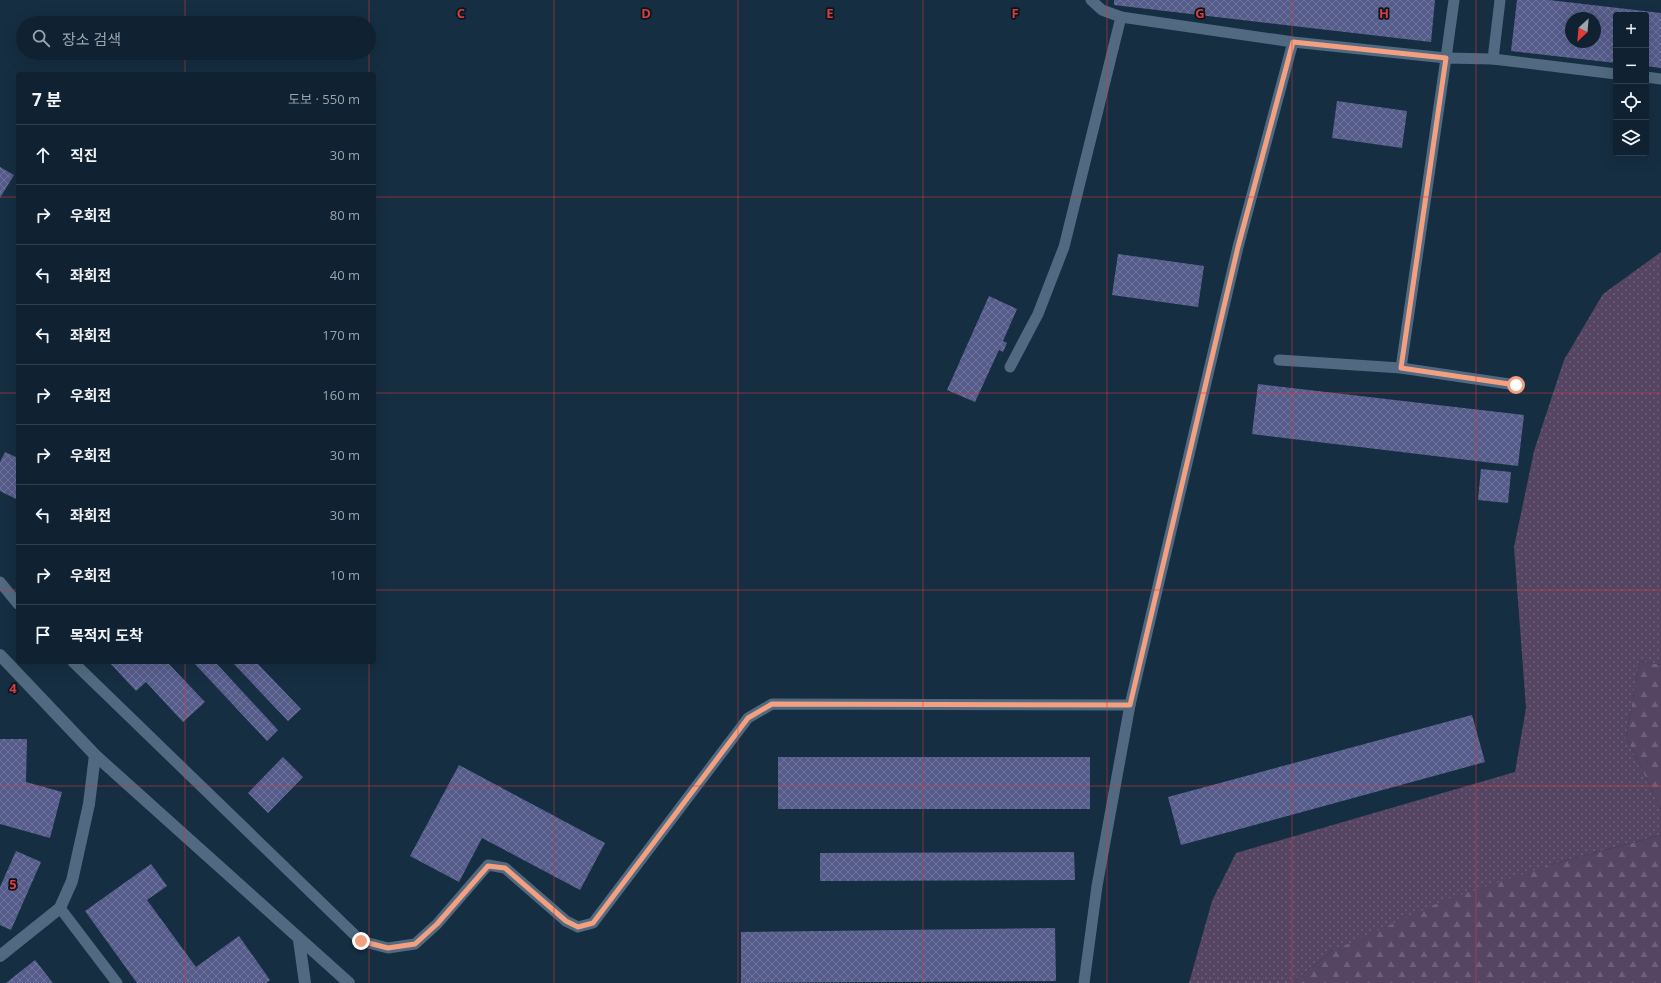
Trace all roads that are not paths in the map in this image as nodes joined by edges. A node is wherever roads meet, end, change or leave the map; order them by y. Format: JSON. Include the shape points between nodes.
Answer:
{"nodes":[{"id":1,"x":1091,"y":0,"type":"edge"},
{"id":2,"x":1454,"y":0,"type":"edge"},
{"id":3,"x":1500,"y":0,"type":"edge"},
{"id":4,"x":1121,"y":17,"type":"junction"},
{"id":5,"x":1293,"y":42,"type":"junction"},
{"id":6,"x":1446,"y":58,"type":"junction"},
{"id":7,"x":1493,"y":60,"type":"junction"},
{"id":8,"x":1613,"y":74,"type":"edge"},
{"id":9,"x":1649,"y":77,"type":"edge"},
{"id":10,"x":1661,"y":79,"type":"edge"},
{"id":11,"x":1279,"y":360,"type":"dead end"},
{"id":12,"x":1010,"y":367,"type":"dead end"},
{"id":13,"x":1401,"y":368,"type":"junction"},
{"id":14,"x":1516,"y":385,"type":"dead end"},
{"id":15,"x":0,"y":582,"type":"edge"},
{"id":16,"x":16,"y":602,"type":"edge"},
{"id":17,"x":0,"y":655,"type":"edge"},
{"id":18,"x":75,"y":664,"type":"edge"},
{"id":19,"x":1130,"y":705,"type":"junction"},
{"id":20,"x":95,"y":755,"type":"junction"},
{"id":21,"x":60,"y":908,"type":"junction"},
{"id":22,"x":299,"y":940,"type":"junction"},
{"id":23,"x":0,"y":956,"type":"edge"},
{"id":24,"x":117,"y":983,"type":"edge"},
{"id":25,"x":304,"y":983,"type":"edge"},
{"id":26,"x":349,"y":983,"type":"edge"},
{"id":27,"x":1084,"y":983,"type":"edge"}],
"edges":[{"from":1,"to":4,"type":"lane","via":[[1102,10]]},
{"from":2,"to":6,"type":"lane"},
{"from":3,"to":7,"type":"lane"},
{"from":4,"to":5,"type":"lane"},
{"from":4,"to":12,"type":"lane","via":[[1064,247],[1038,314]]},
{"from":5,"to":6,"type":"lane"},
{"from":5,"to":19,"type":"lane","via":[[1238,247]]},
{"from":6,"to":7,"type":"lane"},
{"from":6,"to":13,"type":"lane"},
{"from":7,"to":8,"type":"lane"},
{"from":9,"to":10,"type":"lane"},
{"from":11,"to":13,"type":"lane"},
{"from":13,"to":14,"type":"lane"},
{"from":15,"to":16,"type":"lane"},
{"from":17,"to":20,"type":"street"},
{"from":18,"to":19,"type":"lane","via":[[361,941],[388,948],[415,944],[437,924],[488,866],[505,868],[566,921],[578,927],[593,923],[748,718],[772,704]]},
{"from":19,"to":27,"type":"lane","via":[[1097,886]]},
{"from":20,"to":21,"type":"street","via":[[89,804],[72,882]]},
{"from":20,"to":22,"type":"street"},
{"from":21,"to":23,"type":"street"},
{"from":21,"to":24,"type":"lane"},
{"from":22,"to":25,"type":"street"},
{"from":22,"to":26,"type":"street"}]}
